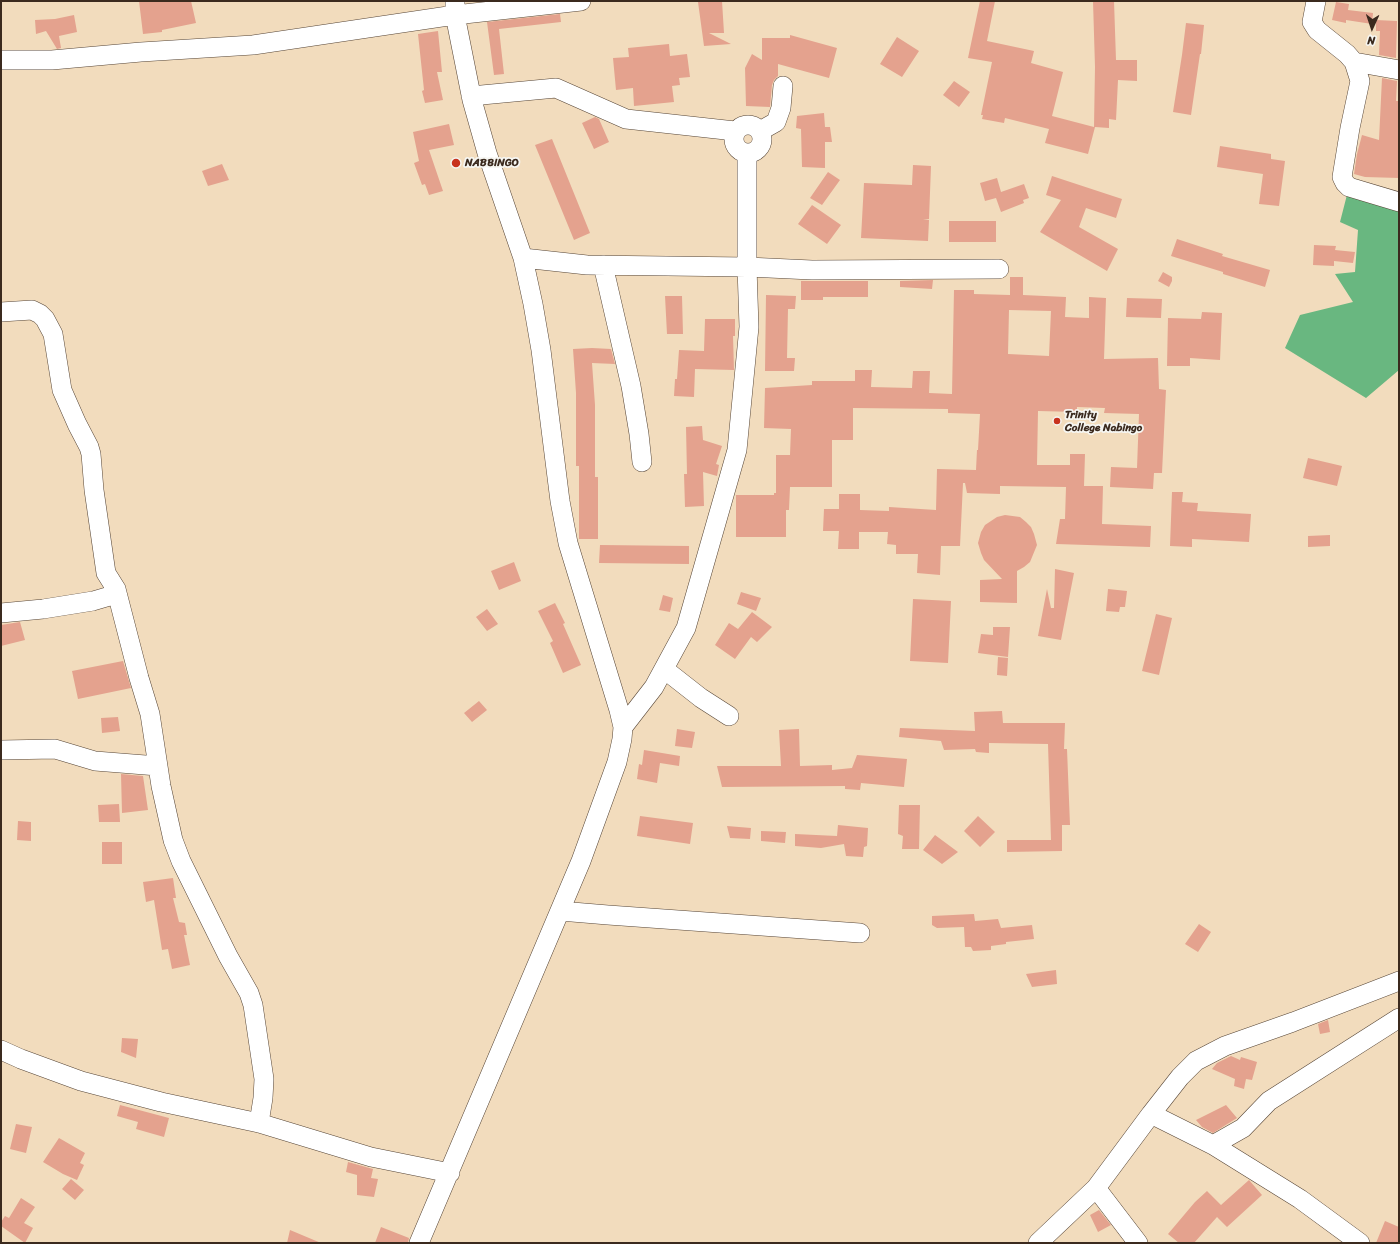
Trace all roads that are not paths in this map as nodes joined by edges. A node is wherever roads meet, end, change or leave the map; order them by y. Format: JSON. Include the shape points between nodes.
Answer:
{"nodes":[{"id":1,"x":582,"y":1,"type":"edge"},
{"id":2,"x":1316,"y":1,"type":"edge"},
{"id":3,"x":455,"y":8,"type":"edge"},
{"id":4,"x":1,"y":60,"type":"edge"},
{"id":5,"x":1354,"y":62,"type":"junction"},
{"id":6,"x":1399,"y":70,"type":"edge"},
{"id":7,"x":783,"y":86,"type":"dead end"},
{"id":8,"x":471,"y":96,"type":"junction"},
{"id":9,"x":760,"y":131,"type":"junction"},
{"id":10,"x":735,"y":132,"type":"junction"},
{"id":11,"x":747,"y":154,"type":"junction"},
{"id":12,"x":1399,"y":202,"type":"edge"},
{"id":13,"x":523,"y":258,"type":"junction"},
{"id":14,"x":603,"y":265,"type":"junction"},
{"id":15,"x":747,"y":267,"type":"junction"},
{"id":16,"x":999,"y":269,"type":"dead end"},
{"id":17,"x":1,"y":312,"type":"edge"},
{"id":18,"x":642,"y":462,"type":"dead end"},
{"id":19,"x":116,"y":589,"type":"junction"},
{"id":20,"x":1,"y":613,"type":"edge"},
{"id":21,"x":664,"y":669,"type":"junction"},
{"id":22,"x":729,"y":716,"type":"dead end"},
{"id":23,"x":622,"y":727,"type":"junction"},
{"id":24,"x":1,"y":750,"type":"edge"},
{"id":25,"x":158,"y":766,"type":"junction"},
{"id":26,"x":560,"y":911,"type":"junction"},
{"id":27,"x":860,"y":933,"type":"dead end"},
{"id":28,"x":1399,"y":981,"type":"edge"},
{"id":29,"x":1399,"y":1018,"type":"edge"},
{"id":30,"x":1,"y":1050,"type":"edge"},
{"id":31,"x":1151,"y":1114,"type":"junction"},
{"id":32,"x":259,"y":1123,"type":"junction"},
{"id":33,"x":1212,"y":1146,"type":"junction"},
{"id":34,"x":450,"y":1173,"type":"junction"},
{"id":35,"x":1096,"y":1188,"type":"junction"},
{"id":36,"x":420,"y":1243,"type":"edge"},
{"id":37,"x":1038,"y":1243,"type":"edge"},
{"id":38,"x":1138,"y":1243,"type":"edge"},
{"id":39,"x":1360,"y":1243,"type":"edge"}],
"edges":[{"from":1,"to":3,"type":"street"},
{"from":2,"to":5,"type":"street","via":[[1312,22],[1317,30]]},
{"from":3,"to":4,"type":"street","via":[[253,45],[52,60]]},
{"from":3,"to":8,"type":"street"},
{"from":5,"to":6,"type":"street"},
{"from":5,"to":12,"type":"street","via":[[1360,81],[1342,177],[1349,187]]},
{"from":7,"to":9,"type":"street","via":[[776,122]]},
{"from":8,"to":10,"type":"street","via":[[556,88],[626,119]]},
{"from":8,"to":13,"type":"street","via":[[487,153]]},
{"from":9,"to":10,"type":"street","via":[[748,125],[738,128]]},
{"from":9,"to":11,"type":"street","via":[[762,140],[759,148]]},
{"from":10,"to":11,"type":"street","via":[[735,146]]},
{"from":11,"to":15,"type":"street"},
{"from":13,"to":14,"type":"street"},
{"from":13,"to":23,"type":"street","via":[[541,350],[560,501],[568,543]]},
{"from":14,"to":15,"type":"street"},
{"from":14,"to":18,"type":"street","via":[[631,386]]},
{"from":15,"to":16,"type":"street","via":[[812,270]]},
{"from":15,"to":21,"type":"street","via":[[749,327],[737,450],[686,628]]},
{"from":17,"to":19,"type":"street","via":[[32,310],[45,319],[53,334],[64,394],[89,447],[103,560],[106,573]]},
{"from":19,"to":20,"type":"street","via":[[110,596],[93,601]]},
{"from":19,"to":25,"type":"street","via":[[150,714]]},
{"from":21,"to":22,"type":"street"},
{"from":21,"to":23,"type":"street","via":[[654,687]]},
{"from":23,"to":26,"type":"street","via":[[617,762]]},
{"from":24,"to":25,"type":"street","via":[[55,749],[95,761]]},
{"from":25,"to":32,"type":"street","via":[[167,816],[181,861],[253,1005],[264,1079]]},
{"from":26,"to":27,"type":"street"},
{"from":26,"to":34,"type":"street","via":[[473,1113]]},
{"from":28,"to":31,"type":"street","via":[[1225,1046],[1196,1061]]},
{"from":29,"to":33,"type":"street","via":[[1269,1101],[1243,1128]]},
{"from":30,"to":32,"type":"street","via":[[81,1081],[161,1102]]},
{"from":31,"to":33,"type":"street"},
{"from":31,"to":35,"type":"street"},
{"from":32,"to":34,"type":"street","via":[[371,1157]]},
{"from":33,"to":39,"type":"street","via":[[1300,1199]]},
{"from":34,"to":36,"type":"street"},
{"from":35,"to":37,"type":"street"},
{"from":35,"to":38,"type":"street"}]}
